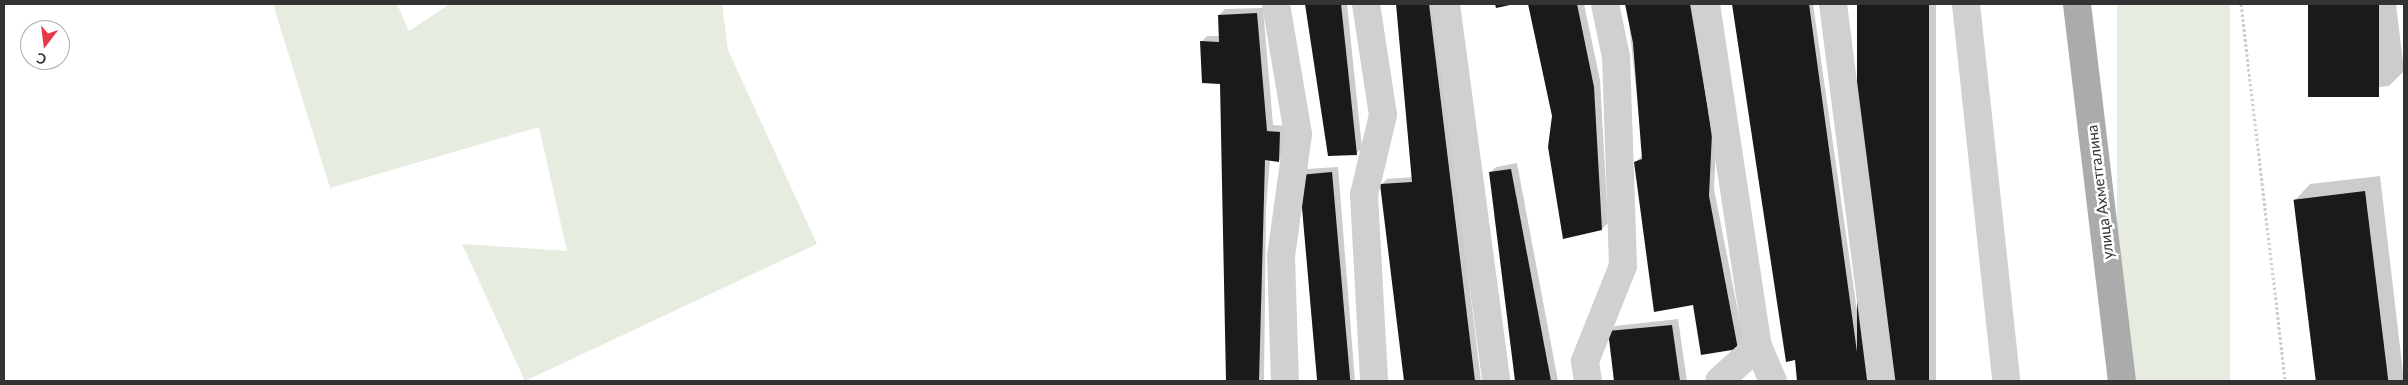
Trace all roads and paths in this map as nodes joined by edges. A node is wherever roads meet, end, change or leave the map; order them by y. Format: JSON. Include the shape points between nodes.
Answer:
{"nodes":[{"id":1,"x":1276,"y":4,"type":"edge"},
{"id":2,"x":1366,"y":4,"type":"edge"},
{"id":3,"x":1446,"y":4,"type":"edge"},
{"id":4,"x":1605,"y":4,"type":"edge"},
{"id":5,"x":1706,"y":4,"type":"edge"},
{"id":6,"x":1833,"y":4,"type":"edge"},
{"id":7,"x":1966,"y":4,"type":"edge"},
{"id":8,"x":2077,"y":4,"type":"edge"},
{"id":9,"x":2241,"y":4,"type":"edge"},
{"id":10,"x":1758,"y":346,"type":"junction"},
{"id":11,"x":1284,"y":381,"type":"edge"},
{"id":12,"x":1374,"y":381,"type":"edge"},
{"id":13,"x":1496,"y":381,"type":"edge"},
{"id":14,"x":1588,"y":381,"type":"edge"},
{"id":15,"x":1719,"y":381,"type":"edge"},
{"id":16,"x":1773,"y":381,"type":"edge"},
{"id":17,"x":1881,"y":381,"type":"edge"},
{"id":18,"x":2006,"y":381,"type":"edge"},
{"id":19,"x":2122,"y":381,"type":"edge"},
{"id":20,"x":2285,"y":381,"type":"edge"}],
"edges":[{"from":1,"to":11,"type":"lane","via":[[1298,134],[1281,256]]},
{"from":2,"to":12,"type":"lane","via":[[1384,115],[1364,195]]},
{"from":3,"to":13,"type":"lane"},
{"from":4,"to":14,"type":"lane","via":[[1616,57],[1623,266],[1585,361]]},
{"from":5,"to":10,"type":"lane"},
{"from":6,"to":17,"type":"lane"},
{"from":7,"to":18,"type":"lane"},
{"from":8,"to":19,"type":"main road","name":"улица Ахметгалина"},
{"from":9,"to":20,"type":"path"},
{"from":10,"to":15,"type":"lane"},
{"from":10,"to":16,"type":"lane"}]}
